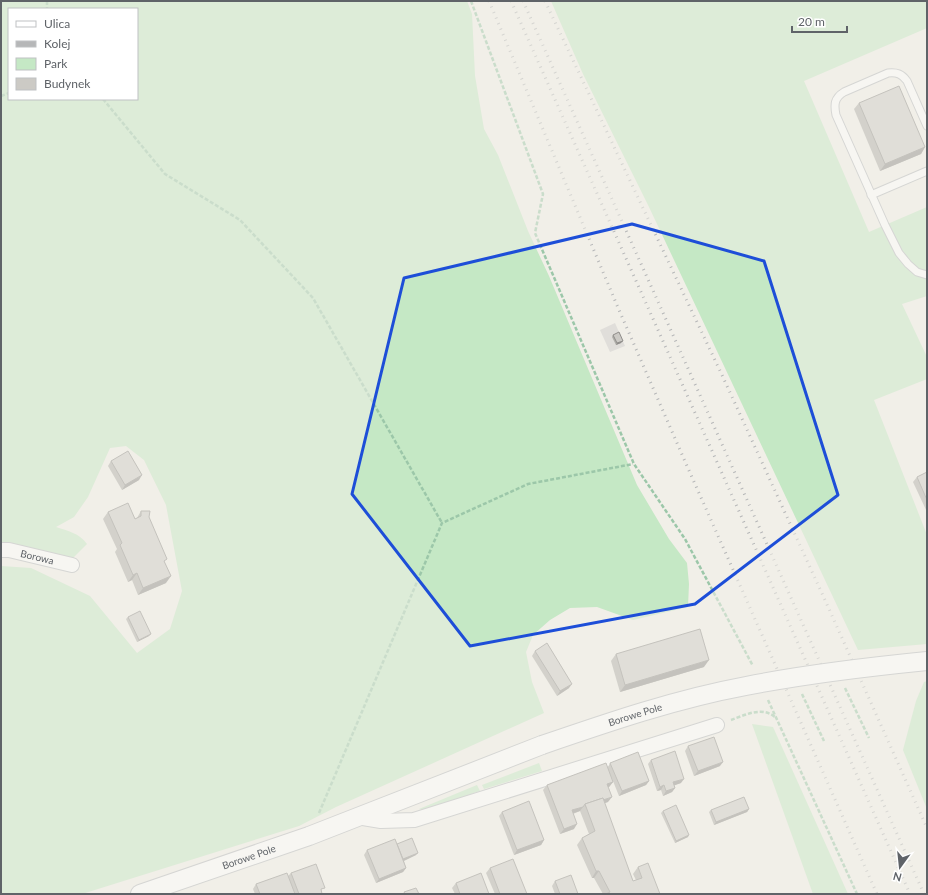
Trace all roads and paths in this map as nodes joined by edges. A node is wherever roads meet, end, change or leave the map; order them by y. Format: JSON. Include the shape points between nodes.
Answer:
{"nodes":[{"id":1,"x":471,"y":1,"type":"edge"},
{"id":2,"x":104,"y":100,"type":"edge"},
{"id":3,"x":927,"y":126,"type":"edge"},
{"id":4,"x":927,"y":171,"type":"edge"},
{"id":5,"x":871,"y":195,"type":"junction"},
{"id":6,"x":927,"y":275,"type":"edge"},
{"id":7,"x":634,"y":464,"type":"junction"},
{"id":8,"x":442,"y":523,"type":"junction"},
{"id":9,"x":1,"y":550,"type":"edge"},
{"id":10,"x":72,"y":565,"type":"dead end"},
{"id":11,"x":927,"y":661,"type":"edge"},
{"id":12,"x":756,"y":672,"type":"dead end"},
{"id":13,"x":843,"y":684,"type":"dead end"},
{"id":14,"x":800,"y":690,"type":"dead end"},
{"id":15,"x":768,"y":698,"type":"dead end"},
{"id":16,"x":777,"y":718,"type":"junction"},
{"id":17,"x":717,"y":725,"type":"joint"},
{"id":18,"x":869,"y":738,"type":"dead end"},
{"id":19,"x":824,"y":741,"type":"dead end"},
{"id":20,"x":356,"y":817,"type":"junction"},
{"id":21,"x":309,"y":836,"type":"junction"},
{"id":22,"x":140,"y":894,"type":"edge"},
{"id":23,"x":857,"y":894,"type":"edge"}],
"edges":[{"from":1,"to":7,"type":"path","via":[[543,194],[535,233]]},
{"from":2,"to":8,"type":"path","via":[[165,174],[240,220],[313,298]]},
{"from":3,"to":5,"type":"lane","via":[[907,80],[895,72],[838,95],[835,100],[836,115]]},
{"from":4,"to":5,"type":"lane"},
{"from":5,"to":6,"type":"lane","via":[[899,253],[917,272]]},
{"from":7,"to":8,"type":"path","via":[[528,484]]},
{"from":7,"to":12,"type":"path","via":[[685,539]]},
{"from":8,"to":21,"type":"path"},
{"from":9,"to":10,"type":"street","name":"Borowa"},
{"from":11,"to":20,"type":"street","name":"Borowe Pole","bridge":true,"via":[[745,686],[644,711],[542,745]]},
{"from":13,"to":18,"type":"path"},
{"from":14,"to":19,"type":"path"},
{"from":15,"to":16,"type":"path"},
{"from":16,"to":17,"type":"path","via":[[762,712],[749,713]]},
{"from":16,"to":23,"type":"path"},
{"from":17,"to":20,"type":"street","via":[[414,820],[381,821]]},
{"from":20,"to":21,"type":"street","name":"Borowe Pole"},
{"from":21,"to":22,"type":"street","name":"Borowe Pole"}]}
